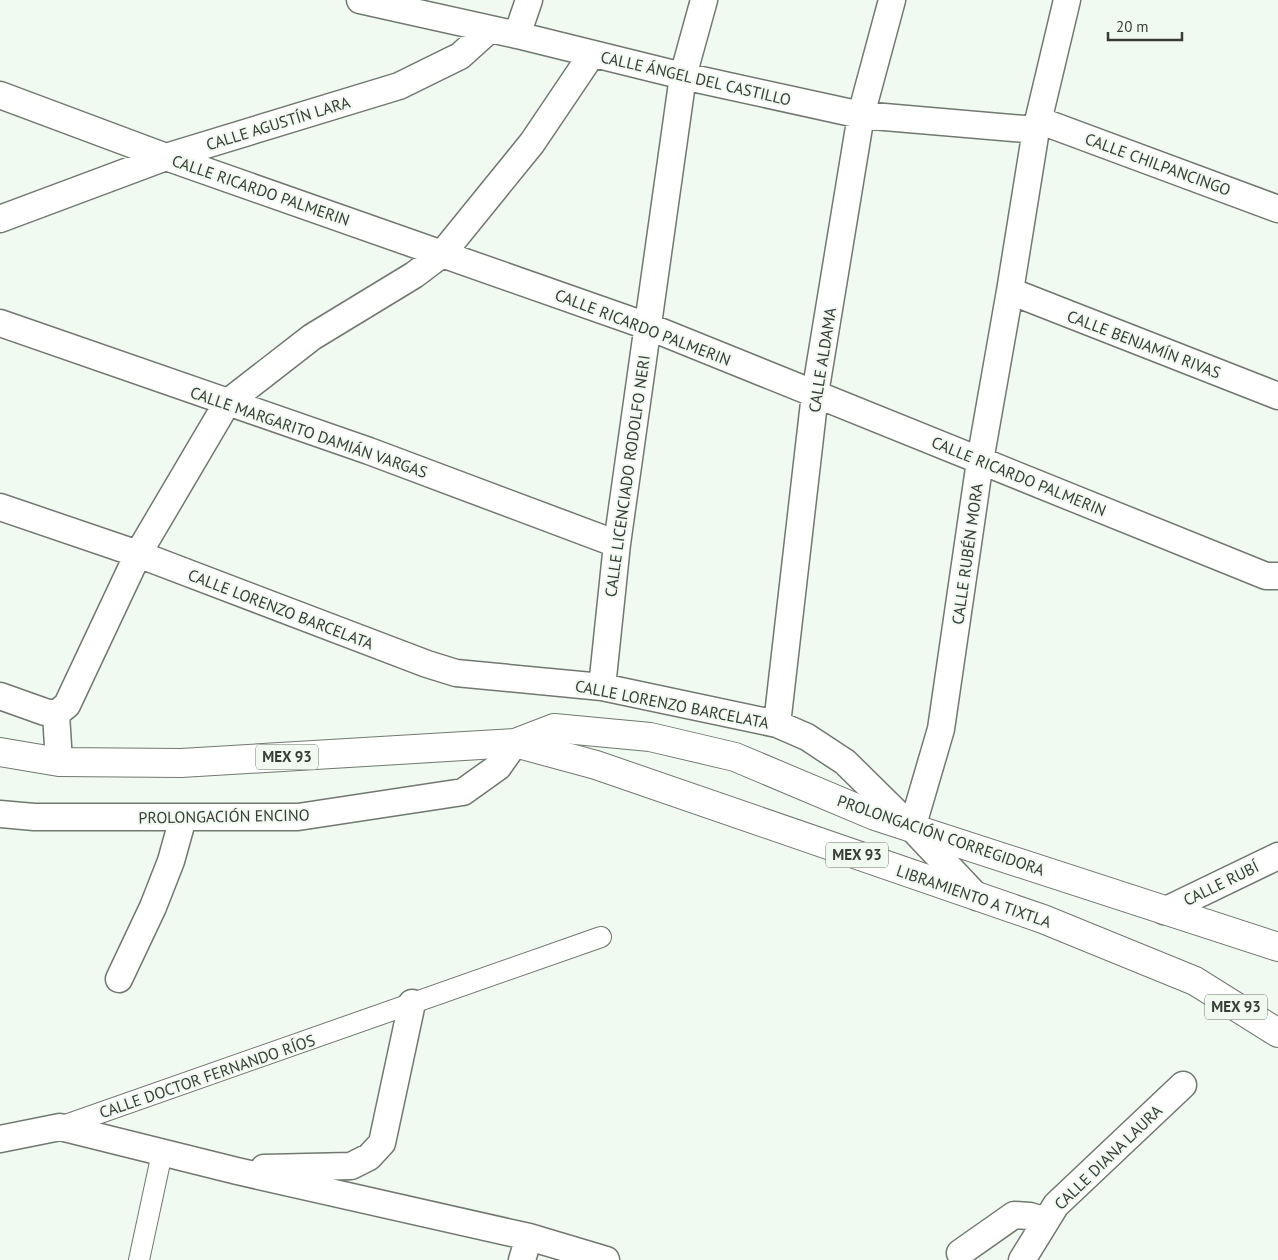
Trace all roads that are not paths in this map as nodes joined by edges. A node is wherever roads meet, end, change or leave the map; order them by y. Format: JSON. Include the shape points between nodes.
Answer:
{"nodes":[{"id":1,"x":360,"y":0,"type":"edge"},
{"id":2,"x":529,"y":0,"type":"edge"},
{"id":3,"x":704,"y":0,"type":"edge"},
{"id":4,"x":892,"y":0,"type":"edge"},
{"id":5,"x":1067,"y":0,"type":"edge"},
{"id":6,"x":490,"y":29,"type":"junction"},
{"id":7,"x":517,"y":35,"type":"junction"},
{"id":8,"x":592,"y":54,"type":"junction"},
{"id":9,"x":683,"y":76,"type":"junction"},
{"id":10,"x":0,"y":95,"type":"edge"},
{"id":11,"x":861,"y":115,"type":"junction"},
{"id":12,"x":1037,"y":125,"type":"junction"},
{"id":13,"x":166,"y":157,"type":"junction"},
{"id":14,"x":1278,"y":209,"type":"edge"},
{"id":15,"x":0,"y":218,"type":"edge"},
{"id":16,"x":442,"y":254,"type":"junction"},
{"id":17,"x":1010,"y":292,"type":"junction"},
{"id":18,"x":0,"y":323,"type":"edge"},
{"id":19,"x":647,"y":326,"type":"junction"},
{"id":20,"x":816,"y":394,"type":"junction"},
{"id":21,"x":1278,"y":396,"type":"edge"},
{"id":22,"x":227,"y":403,"type":"junction"},
{"id":23,"x":980,"y":461,"type":"junction"},
{"id":24,"x":0,"y":507,"type":"edge"},
{"id":25,"x":616,"y":544,"type":"junction"},
{"id":26,"x":138,"y":554,"type":"junction"},
{"id":27,"x":1278,"y":576,"type":"edge"},
{"id":28,"x":602,"y":687,"type":"junction"},
{"id":29,"x":0,"y":696,"type":"edge"},
{"id":30,"x":56,"y":714,"type":"junction"},
{"id":31,"x":777,"y":724,"type":"junction"},
{"id":32,"x":515,"y":743,"type":"junction"},
{"id":33,"x":0,"y":752,"type":"edge"},
{"id":34,"x":59,"y":762,"type":"junction"},
{"id":35,"x":0,"y":814,"type":"edge"},
{"id":36,"x":183,"y":818,"type":"junction"},
{"id":37,"x":912,"y":828,"type":"junction"},
{"id":38,"x":1278,"y":856,"type":"edge"},
{"id":39,"x":977,"y":897,"type":"junction"},
{"id":40,"x":1164,"y":910,"type":"junction"},
{"id":41,"x":600,"y":937,"type":"dead end"},
{"id":42,"x":1278,"y":947,"type":"edge"},
{"id":43,"x":119,"y":979,"type":"dead end"},
{"id":44,"x":412,"y":1004,"type":"junction"},
{"id":45,"x":1278,"y":1033,"type":"edge"},
{"id":46,"x":1183,"y":1085,"type":"dead end"},
{"id":47,"x":60,"y":1127,"type":"junction"},
{"id":48,"x":0,"y":1140,"type":"edge"},
{"id":49,"x":162,"y":1153,"type":"junction"},
{"id":50,"x":238,"y":1171,"type":"junction"},
{"id":51,"x":1046,"y":1221,"type":"junction"},
{"id":52,"x":525,"y":1249,"type":"edge"},
{"id":53,"x":960,"y":1253,"type":"dead end"},
{"id":54,"x":139,"y":1260,"type":"edge"},
{"id":55,"x":606,"y":1260,"type":"edge"},
{"id":56,"x":1022,"y":1260,"type":"edge"}],
"edges":[{"from":1,"to":6,"type":"street","name":"CALLE ÁNGEL DEL CASTILLO"},
{"from":2,"to":7,"type":"street"},
{"from":3,"to":9,"type":"street","name":"CALLE LICENCIADO RODOLFO NERI"},
{"from":4,"to":11,"type":"street","name":"CALLE ALDAMA"},
{"from":5,"to":12,"type":"street","name":"CALLE RUBÉN MORA"},
{"from":6,"to":7,"type":"street","name":"CALLE ÁNGEL DEL CASTILLO"},
{"from":6,"to":13,"type":"street","name":"CALLE AGUSTÍN LARA","via":[[460,56],[399,86]]},
{"from":7,"to":8,"type":"street","name":"CALLE ÁNGEL DEL CASTILLO"},
{"from":8,"to":9,"type":"street","name":"CALLE ÁNGEL DEL CASTILLO"},
{"from":8,"to":16,"type":"street","via":[[532,143]]},
{"from":9,"to":11,"type":"street","name":"CALLE ÁNGEL DEL CASTILLO"},
{"from":9,"to":19,"type":"street","name":"CALLE LICENCIADO RODOLFO NERI"},
{"from":10,"to":13,"type":"street","name":"CALLE RICARDO PALMERIN"},
{"from":11,"to":12,"type":"street","name":"CALLE ÁNGEL DEL CASTILLO"},
{"from":11,"to":20,"type":"street","name":"CALLE ALDAMA"},
{"from":12,"to":14,"type":"street","name":"CALLE CHILPANCINGO"},
{"from":12,"to":17,"type":"street","name":"CALLE RUBÉN MORA"},
{"from":13,"to":15,"type":"street","name":"CALLE AGUSTÍN LARA"},
{"from":13,"to":16,"type":"street","name":"CALLE RICARDO PALMERIN"},
{"from":16,"to":19,"type":"street","name":"CALLE RICARDO PALMERIN"},
{"from":16,"to":22,"type":"street","via":[[414,276],[312,337]]},
{"from":17,"to":21,"type":"street","name":"CALLE BENJAMÍN RIVAS"},
{"from":17,"to":23,"type":"street","name":"CALLE RUBÉN MORA"},
{"from":18,"to":22,"type":"street","name":"CALLE MARGARITO DAMIÁN VARGAS"},
{"from":19,"to":20,"type":"street","name":"CALLE RICARDO PALMERIN"},
{"from":19,"to":25,"type":"street","name":"CALLE LICENCIADO RODOLFO NERI"},
{"from":20,"to":23,"type":"street","name":"CALLE RICARDO PALMERIN"},
{"from":20,"to":31,"type":"street","name":"CALLE ALDAMA"},
{"from":22,"to":25,"type":"street","name":"CALLE MARGARITO DAMIÁN VARGAS","via":[[369,451]]},
{"from":22,"to":26,"type":"street"},
{"from":23,"to":27,"type":"street","name":"CALLE RICARDO PALMERIN","via":[[1266,576]]},
{"from":23,"to":37,"type":"street","name":"CALLE RUBÉN MORA","via":[[941,729]]},
{"from":24,"to":26,"type":"street","name":"CALLE LORENZO BARCELATA"},
{"from":25,"to":28,"type":"street","name":"CALLE LICENCIADO RODOLFO NERI"},
{"from":26,"to":28,"type":"street","name":"CALLE LORENZO BARCELATA","via":[[456,673]]},
{"from":26,"to":30,"type":"street","via":[[67,705]]},
{"from":28,"to":31,"type":"street","name":"CALLE LORENZO BARCELATA"},
{"from":29,"to":30,"type":"street"},
{"from":30,"to":34,"type":"street"},
{"from":31,"to":37,"type":"street","name":"CALLE LORENZO BARCELATA","via":[[807,737],[845,762]]},
{"from":32,"to":34,"type":"main road","number":"MEX 93","via":[[181,763]]},
{"from":32,"to":36,"type":"street","name":"PROLONGACIÓN ENCINO","via":[[498,767],[463,792],[298,817]]},
{"from":32,"to":37,"type":"main road","name":"PROLONGACIÓN CORREGIDORA","number":"MEX 93","via":[[554,728],[650,737],[736,757],[875,816]]},
{"from":32,"to":39,"type":"main road","name":"LIBRAMIENTO A TIXTLA","number":"MEX 93","via":[[596,765]]},
{"from":33,"to":34,"type":"main road","number":"MEX 93"},
{"from":35,"to":36,"type":"street","name":"PROLONGACIÓN ENCINO"},
{"from":36,"to":43,"type":"street","via":[[153,908]]},
{"from":37,"to":39,"type":"street","name":"CALLE LORENZO BARCELATA"},
{"from":37,"to":40,"type":"main road","name":"PROLONGACIÓN CORREGIDORA","number":"MEX 93"},
{"from":38,"to":40,"type":"street","name":"CALLE RUBÍ"},
{"from":39,"to":45,"type":"main road","name":"LIBRAMIENTO A TIXTLA","number":"MEX 93","via":[[1194,981]]},
{"from":40,"to":42,"type":"main road","name":"PROLONGACIÓN CORREGIDORA","number":"MEX 93"},
{"from":41,"to":44,"type":"street","name":"CALLE DOCTOR FERNANDO RÍOS"},
{"from":44,"to":47,"type":"street","name":"CALLE DOCTOR FERNANDO RÍOS"},
{"from":44,"to":50,"type":"street","via":[[382,1143],[369,1157],[351,1166]]},
{"from":46,"to":51,"type":"street","name":"CALLE DIANA LAURA","via":[[1056,1205]]},
{"from":47,"to":48,"type":"street","name":"CALLE DOCTOR FERNANDO RÍOS"},
{"from":47,"to":49,"type":"street"},
{"from":49,"to":50,"type":"street"},
{"from":49,"to":54,"type":"street"},
{"from":50,"to":52,"type":"street"},
{"from":51,"to":53,"type":"street","via":[[1014,1215]]},
{"from":51,"to":56,"type":"street","name":"CALLE DIANA LAURA"},
{"from":52,"to":55,"type":"street"}]}
